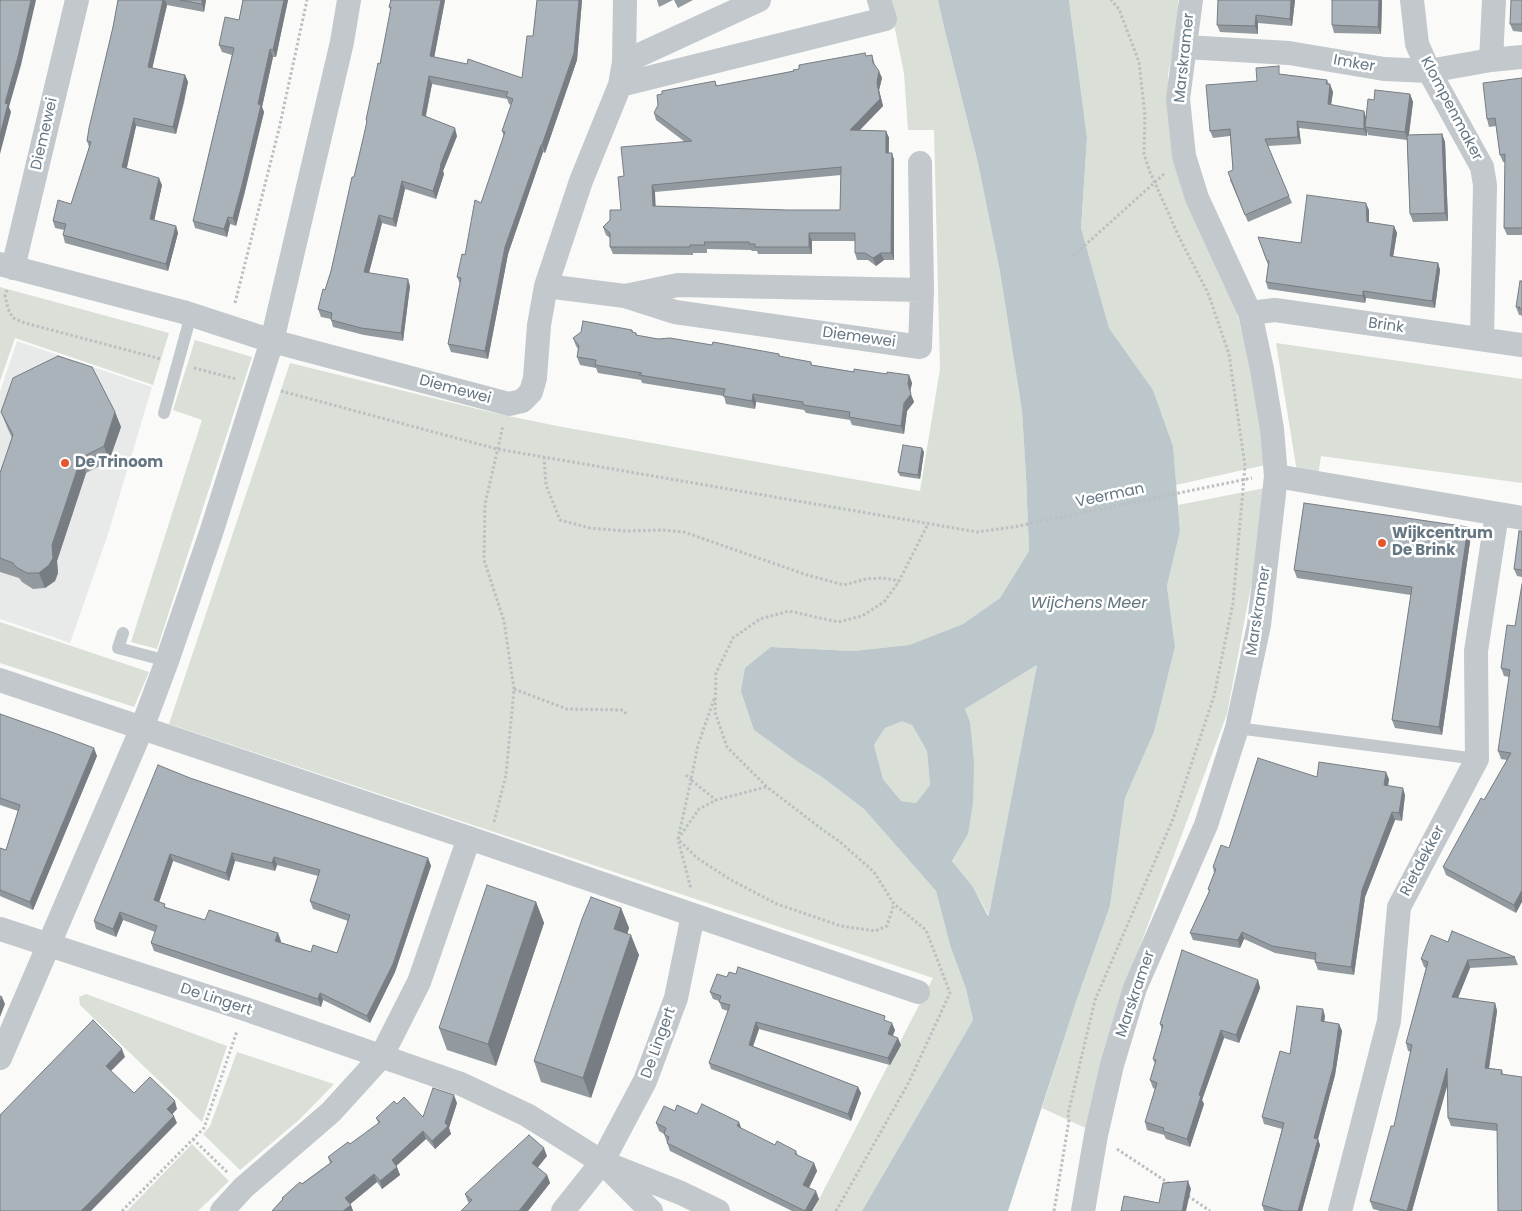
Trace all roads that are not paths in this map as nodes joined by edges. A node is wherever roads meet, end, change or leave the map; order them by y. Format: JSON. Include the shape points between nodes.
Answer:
{"nodes":[{"id":1,"x":77,"y":0,"type":"edge"},
{"id":2,"x":349,"y":0,"type":"edge"},
{"id":3,"x":625,"y":0,"type":"edge"},
{"id":4,"x":759,"y":0,"type":"edge"},
{"id":5,"x":879,"y":0,"type":"edge"},
{"id":6,"x":1191,"y":0,"type":"edge"},
{"id":7,"x":1412,"y":0,"type":"edge"},
{"id":8,"x":1494,"y":0,"type":"edge"},
{"id":9,"x":1185,"y":47,"type":"junction"},
{"id":10,"x":1522,"y":57,"type":"edge"},
{"id":11,"x":1492,"y":60,"type":"junction"},
{"id":12,"x":1429,"y":71,"type":"junction"},
{"id":13,"x":622,"y":73,"type":"junction"},
{"id":14,"x":920,"y":163,"type":"dead end"},
{"id":15,"x":7,"y":266,"type":"edge"},
{"id":16,"x":546,"y":286,"type":"junction"},
{"id":17,"x":922,"y":290,"type":"junction"},
{"id":18,"x":625,"y":296,"type":"junction"},
{"id":19,"x":1250,"y":313,"type":"junction"},
{"id":20,"x":191,"y":315,"type":"junction"},
{"id":21,"x":1482,"y":339,"type":"junction"},
{"id":22,"x":272,"y":342,"type":"junction"},
{"id":23,"x":1522,"y":345,"type":"edge"},
{"id":24,"x":164,"y":413,"type":"dead end"},
{"id":25,"x":1276,"y":476,"type":"junction"},
{"id":26,"x":1496,"y":514,"type":"junction"},
{"id":27,"x":1522,"y":518,"type":"edge"},
{"id":28,"x":123,"y":633,"type":"dead end"},
{"id":29,"x":167,"y":661,"type":"junction"},
{"id":30,"x":0,"y":680,"type":"edge"},
{"id":31,"x":142,"y":728,"type":"junction"},
{"id":32,"x":1237,"y":728,"type":"junction"},
{"id":33,"x":1477,"y":760,"type":"junction"},
{"id":34,"x":478,"y":842,"type":"junction"},
{"id":35,"x":693,"y":915,"type":"junction"},
{"id":36,"x":0,"y":929,"type":"edge"},
{"id":37,"x":49,"y":946,"type":"junction"},
{"id":38,"x":918,"y":992,"type":"dead end"},
{"id":39,"x":381,"y":1057,"type":"junction"},
{"id":40,"x":0,"y":1058,"type":"edge"},
{"id":41,"x":602,"y":1162,"type":"junction"},
{"id":42,"x":222,"y":1211,"type":"edge"},
{"id":43,"x":563,"y":1211,"type":"edge"},
{"id":44,"x":651,"y":1211,"type":"edge"},
{"id":45,"x":718,"y":1211,"type":"edge"},
{"id":46,"x":1083,"y":1211,"type":"edge"},
{"id":47,"x":1340,"y":1211,"type":"edge"}],
"edges":[{"from":1,"to":15,"type":"street","name":"Diemewei"},
{"from":2,"to":22,"type":"street"},
{"from":3,"to":13,"type":"street","name":"Diemewei"},
{"from":4,"to":13,"type":"street"},
{"from":5,"to":13,"type":"street","via":[[885,19]]},
{"from":6,"to":9,"type":"street","name":"Marskramer"},
{"from":7,"to":12,"type":"street","name":"Klompenmaker","via":[[1417,44]]},
{"from":8,"to":11,"type":"street"},
{"from":9,"to":12,"type":"street","name":"Imker","via":[[1290,53],[1384,70]]},
{"from":9,"to":19,"type":"street","name":"Marskramer","via":[[1178,99],[1184,156],[1197,198]]},
{"from":10,"to":11,"type":"street","name":"Imker"},
{"from":11,"to":12,"type":"street","name":"Imker"},
{"from":12,"to":21,"type":"street","name":"Klompenmaker","via":[[1482,167],[1485,186]]},
{"from":13,"to":16,"type":"street","name":"Diemewei","via":[[580,181]]},
{"from":14,"to":17,"type":"street","name":"Diemewei"},
{"from":15,"to":20,"type":"street","name":"Diemewei"},
{"from":16,"to":18,"type":"street","name":"Diemewei"},
{"from":16,"to":22,"type":"street","name":"Diemewei","via":[[532,392],[522,401],[509,404]]},
{"from":17,"to":18,"type":"street","name":"Diemewei","via":[[678,285]]},
{"from":17,"to":18,"type":"street","name":"Diemewei","via":[[920,347],[675,312]]},
{"from":19,"to":21,"type":"street","name":"Brink","via":[[1275,310]]},
{"from":19,"to":25,"type":"street","name":"Marskramer","via":[[1272,429]]},
{"from":20,"to":22,"type":"street","name":"Diemewei"},
{"from":20,"to":24,"type":"lane"},
{"from":21,"to":23,"type":"street","name":"Brink"},
{"from":22,"to":29,"type":"street"},
{"from":25,"to":26,"type":"street"},
{"from":25,"to":32,"type":"street","name":"Marskramer","via":[[1259,625]]},
{"from":26,"to":27,"type":"street"},
{"from":26,"to":33,"type":"street","name":"Rietdekker","via":[[1476,651]]},
{"from":28,"to":29,"type":"lane","via":[[118,648]]},
{"from":29,"to":31,"type":"street"},
{"from":30,"to":31,"type":"street"},
{"from":31,"to":34,"type":"street"},
{"from":31,"to":37,"type":"street"},
{"from":32,"to":33,"type":"lane"},
{"from":32,"to":46,"type":"street","name":"Marskramer","via":[[1206,825],[1135,988],[1112,1065]]},
{"from":33,"to":47,"type":"street","name":"Rietdekker","via":[[1399,907],[1389,1021]]},
{"from":34,"to":35,"type":"street"},
{"from":34,"to":39,"type":"street","via":[[420,982]]},
{"from":35,"to":38,"type":"street"},
{"from":35,"to":41,"type":"street","name":"De Lingert","via":[[676,998],[646,1081]]},
{"from":36,"to":37,"type":"street","name":"De Lingert"},
{"from":37,"to":39,"type":"street","name":"De Lingert"},
{"from":37,"to":40,"type":"street"},
{"from":39,"to":41,"type":"street","name":"De Lingert","via":[[461,1084],[527,1114]]},
{"from":39,"to":42,"type":"street","via":[[330,1112]]},
{"from":41,"to":43,"type":"street","name":"De Lingert"},
{"from":41,"to":44,"type":"street","name":"De Lingert"},
{"from":41,"to":45,"type":"street","name":"De Lingert"}]}
